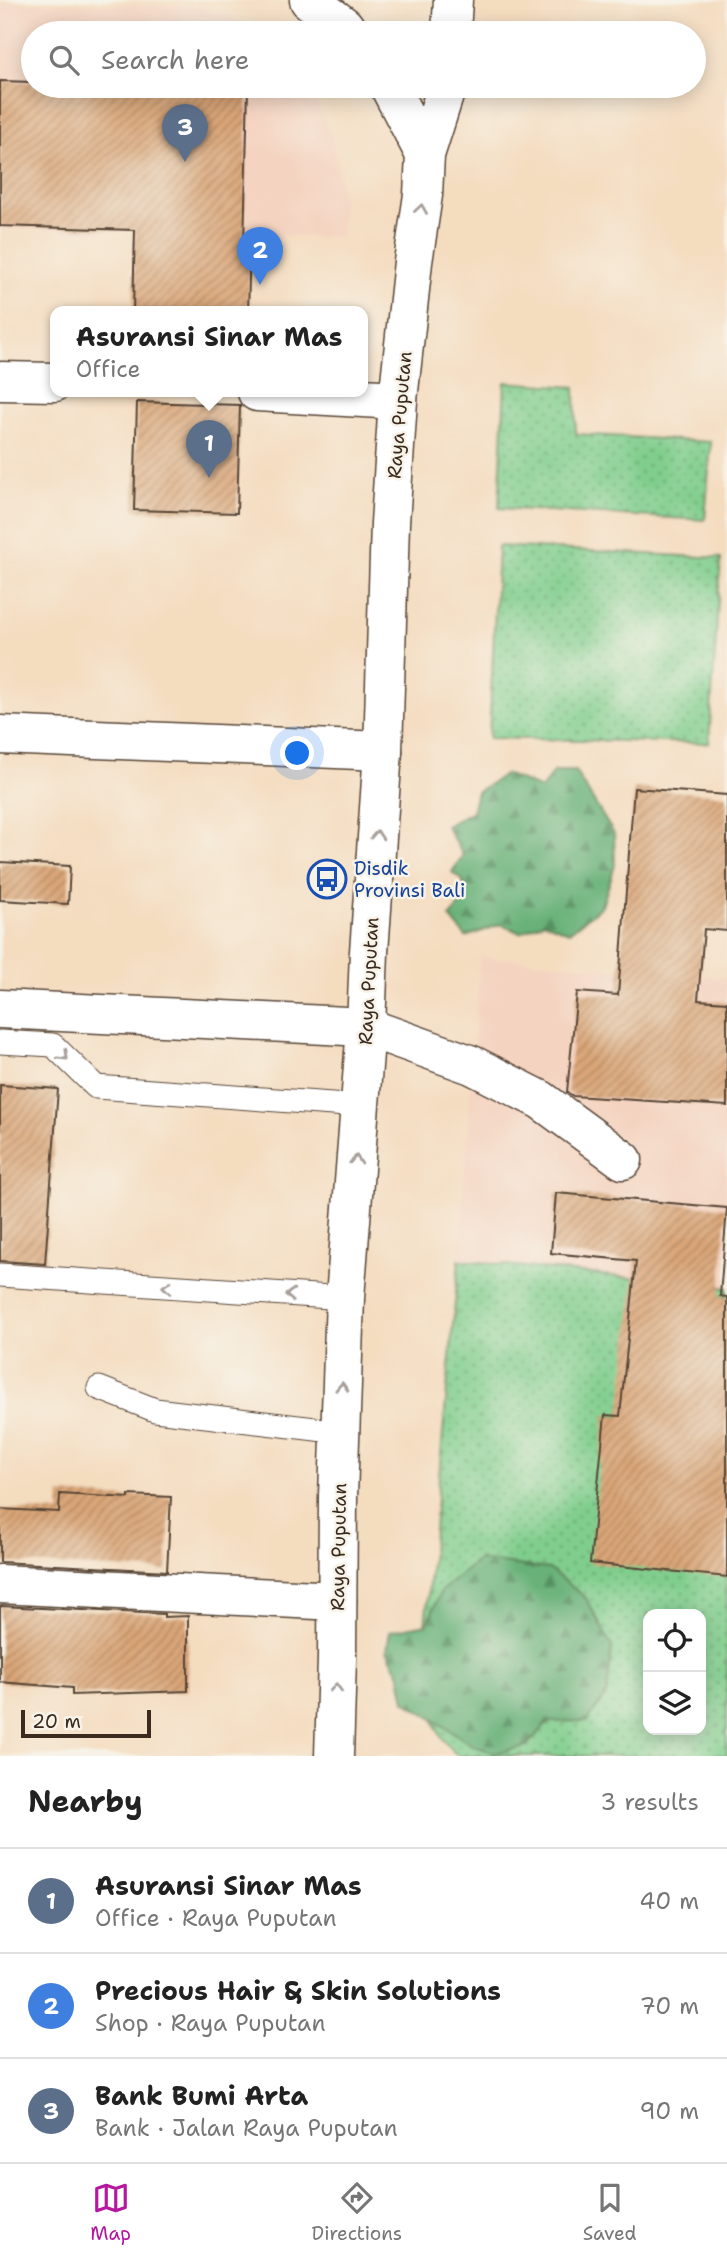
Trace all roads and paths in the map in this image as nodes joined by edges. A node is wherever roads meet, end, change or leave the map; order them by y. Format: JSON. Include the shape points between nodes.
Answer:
{"nodes":[{"id":1,"x":309,"y":0,"type":"edge"},
{"id":2,"x":453,"y":0,"type":"edge"},
{"id":3,"x":337,"y":21,"type":"edge"},
{"id":4,"x":452,"y":21,"type":"edge"},
{"id":5,"x":395,"y":98,"type":"edge"},
{"id":6,"x":443,"y":98,"type":"edge"},
{"id":7,"x":425,"y":155,"type":"junction"},
{"id":8,"x":0,"y":381,"type":"edge"},
{"id":9,"x":50,"y":382,"type":"edge"},
{"id":10,"x":345,"y":397,"type":"edge"},
{"id":11,"x":398,"y":400,"type":"junction"},
{"id":12,"x":0,"y":734,"type":"edge"},
{"id":13,"x":383,"y":751,"type":"junction"},
{"id":14,"x":0,"y":1009,"type":"edge"},
{"id":15,"x":366,"y":1027,"type":"junction"},
{"id":16,"x":0,"y":1042,"type":"edge"},
{"id":17,"x":360,"y":1106,"type":"junction"},
{"id":18,"x":623,"y":1160,"type":"dead end"},
{"id":19,"x":0,"y":1275,"type":"edge"},
{"id":20,"x":345,"y":1298,"type":"junction"},
{"id":21,"x":99,"y":1388,"type":"dead end"},
{"id":22,"x":341,"y":1432,"type":"junction"},
{"id":23,"x":0,"y":1584,"type":"edge"},
{"id":24,"x":337,"y":1601,"type":"junction"},
{"id":25,"x":334,"y":1756,"type":"edge"}],
"edges":[{"from":1,"to":3,"type":"main road"},
{"from":2,"to":4,"type":"main road"},
{"from":5,"to":7,"type":"main road"},
{"from":6,"to":7,"type":"main road","name":"Raya Puputan"},
{"from":11,"to":7,"type":"main road","name":"Raya Puputan","one_way":true},
{"from":8,"to":9,"type":"main road"},
{"from":10,"to":11,"type":"main road"},
{"from":11,"to":13,"type":"main road","name":"Raya Puputan"},
{"from":12,"to":13,"type":"main road"},
{"from":15,"to":13,"type":"main road","name":"Raya Puputan","one_way":true},
{"from":14,"to":15,"type":"main road"},
{"from":15,"to":17,"type":"main road","name":"Raya Puputan"},
{"from":15,"to":18,"type":"main road","via":[[472,1065],[541,1100]]},
{"from":16,"to":17,"type":"lane","one_way":true,"via":[[52,1045],[96,1087]]},
{"from":20,"to":17,"type":"main road","name":"Raya Puputan","one_way":true},
{"from":20,"to":19,"type":"lane","one_way":true},
{"from":22,"to":20,"type":"main road","name":"Raya Puputan","one_way":true},
{"from":21,"to":22,"type":"lane","via":[[155,1410]]},
{"from":22,"to":24,"type":"main road","name":"Raya Puputan"},
{"from":23,"to":24,"type":"main road"},
{"from":25,"to":24,"type":"main road","name":"Raya Puputan","one_way":true}]}
